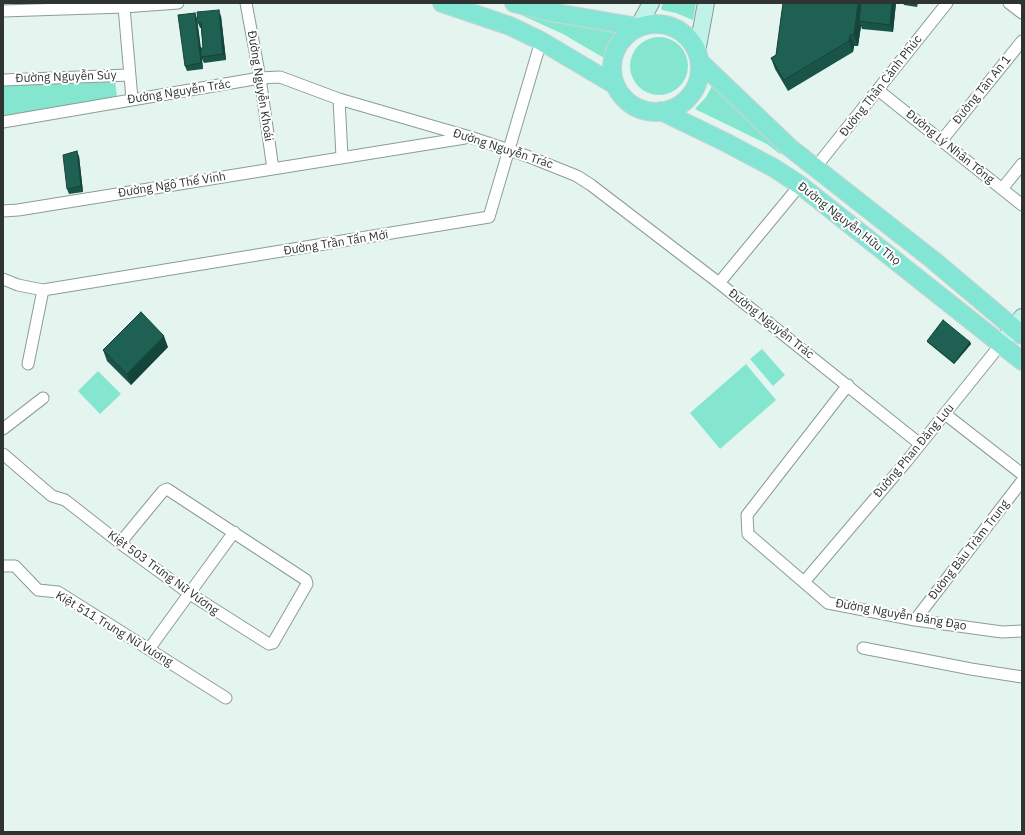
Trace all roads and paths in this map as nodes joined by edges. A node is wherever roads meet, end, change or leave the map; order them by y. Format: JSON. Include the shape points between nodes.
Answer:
{"nodes":[{"id":1,"x":178,"y":3,"type":"edge"},
{"id":2,"x":246,"y":3,"type":"edge"},
{"id":3,"x":442,"y":3,"type":"edge"},
{"id":4,"x":514,"y":3,"type":"edge"},
{"id":5,"x":651,"y":3,"type":"edge"},
{"id":6,"x":706,"y":3,"type":"edge"},
{"id":7,"x":947,"y":3,"type":"edge"},
{"id":8,"x":1008,"y":3,"type":"edge"},
{"id":9,"x":124,"y":7,"type":"junction"},
{"id":10,"x":1021,"y":10,"type":"edge"},
{"id":11,"x":3,"y":11,"type":"edge"},
{"id":12,"x":638,"y":27,"type":"junction"},
{"id":13,"x":1022,"y":40,"type":"edge"},
{"id":14,"x":541,"y":41,"type":"junction"},
{"id":15,"x":699,"y":57,"type":"junction"},
{"id":16,"x":129,"y":75,"type":"junction"},
{"id":17,"x":260,"y":78,"type":"junction"},
{"id":18,"x":3,"y":80,"type":"edge"},
{"id":19,"x":615,"y":85,"type":"junction"},
{"id":20,"x":878,"y":90,"type":"junction"},
{"id":21,"x":132,"y":99,"type":"junction"},
{"id":22,"x":339,"y":100,"type":"junction"},
{"id":23,"x":661,"y":111,"type":"junction"},
{"id":24,"x":3,"y":122,"type":"edge"},
{"id":25,"x":470,"y":137,"type":"junction"},
{"id":26,"x":942,"y":140,"type":"junction"},
{"id":27,"x":508,"y":150,"type":"junction"},
{"id":28,"x":342,"y":157,"type":"junction"},
{"id":29,"x":1022,"y":164,"type":"edge"},
{"id":30,"x":815,"y":168,"type":"junction"},
{"id":31,"x":273,"y":169,"type":"junction"},
{"id":32,"x":800,"y":185,"type":"junction"},
{"id":33,"x":1002,"y":189,"type":"junction"},
{"id":34,"x":1022,"y":205,"type":"edge"},
{"id":35,"x":3,"y":211,"type":"edge"},
{"id":36,"x":3,"y":280,"type":"edge"},
{"id":37,"x":719,"y":283,"type":"junction"},
{"id":38,"x":43,"y":290,"type":"junction"},
{"id":39,"x":1019,"y":327,"type":"edge"},
{"id":40,"x":1001,"y":344,"type":"junction"},
{"id":41,"x":1022,"y":362,"type":"edge"},
{"id":42,"x":28,"y":364,"type":"dead end"},
{"id":43,"x":848,"y":385,"type":"junction"},
{"id":44,"x":43,"y":398,"type":"dead end"},
{"id":45,"x":945,"y":414,"type":"junction"},
{"id":46,"x":3,"y":429,"type":"edge"},
{"id":47,"x":920,"y":444,"type":"junction"},
{"id":48,"x":3,"y":454,"type":"edge"},
{"id":49,"x":1022,"y":474,"type":"edge"},
{"id":50,"x":1022,"y":481,"type":"edge"},
{"id":51,"x":234,"y":532,"type":"junction"},
{"id":52,"x":120,"y":543,"type":"junction"},
{"id":53,"x":3,"y":566,"type":"edge"},
{"id":54,"x":804,"y":582,"type":"junction"},
{"id":55,"x":190,"y":594,"type":"junction"},
{"id":56,"x":915,"y":620,"type":"junction"},
{"id":57,"x":1022,"y":631,"type":"edge"},
{"id":58,"x":862,"y":648,"type":"dead end"},
{"id":59,"x":149,"y":649,"type":"junction"},
{"id":60,"x":1022,"y":677,"type":"edge"},
{"id":61,"x":226,"y":698,"type":"dead end"}],
"edges":[{"from":1,"to":9,"type":"street"},
{"from":2,"to":17,"type":"street","name":"Đường Nguyễn Khoái"},
{"from":3,"to":14,"type":"main road","via":[[510,26]]},
{"from":4,"to":12,"type":"main road"},
{"from":5,"to":12,"type":"street"},
{"from":6,"to":15,"type":"street"},
{"from":7,"to":20,"type":"street","name":"Đường Thân Cảnh Phúc"},
{"from":8,"to":10,"type":"street"},
{"from":9,"to":11,"type":"street"},
{"from":9,"to":16,"type":"street"},
{"from":12,"to":15,"type":"main road","via":[[656,24],[671,26],[684,33],[694,45]]},
{"from":12,"to":19,"type":"main road","via":[[629,33],[614,56],[612,70]]},
{"from":13,"to":26,"type":"street","name":"Đường Tân An 1"},
{"from":14,"to":19,"type":"main road"},
{"from":14,"to":27,"type":"street","name":"Đường Trần Tấn Mới"},
{"from":15,"to":23,"type":"main road","via":[[700,74],[696,87],[687,99],[675,108]]},
{"from":15,"to":30,"type":"main road","name":"Đường Nguyễn Hữu Thọ","via":[[789,147]]},
{"from":16,"to":18,"type":"street","name":"Đường Nguyễn Súy"},
{"from":16,"to":21,"type":"street"},
{"from":17,"to":21,"type":"street","name":"Đường Nguyễn Trác"},
{"from":17,"to":22,"type":"street","name":"Đường Nguyễn Trác","via":[[280,77]]},
{"from":17,"to":31,"type":"street","name":"Đường Nguyễn Khoái"},
{"from":19,"to":23,"type":"main road","via":[[634,106],[647,111]]},
{"from":20,"to":26,"type":"street","name":"Đường Lý Nhân Tông"},
{"from":20,"to":30,"type":"street","name":"Đường Thân Cảnh Phúc"},
{"from":21,"to":24,"type":"street","name":"Đường Nguyễn Trác"},
{"from":22,"to":25,"type":"street","name":"Đường Nguyễn Trác"},
{"from":22,"to":28,"type":"street"},
{"from":23,"to":32,"type":"main road","name":"Đường Nguyễn Hữu Thọ","via":[[774,168]]},
{"from":25,"to":27,"type":"street","name":"Đường Nguyễn Trác"},
{"from":25,"to":28,"type":"street","name":"Đường Ngô Thế Vinh"},
{"from":26,"to":33,"type":"street","name":"Đường Lý Nhân Tông"},
{"from":27,"to":37,"type":"street","name":"Đường Nguyễn Trác","via":[[555,166],[591,185]]},
{"from":27,"to":38,"type":"street","name":"Đường Trần Tấn Mới","via":[[489,218]]},
{"from":28,"to":31,"type":"street","name":"Đường Ngô Thế Vinh"},
{"from":29,"to":33,"type":"street"},
{"from":30,"to":39,"type":"main road","name":"Đường Nguyễn Hữu Thọ"},
{"from":31,"to":35,"type":"street","name":"Đường Ngô Thế Vinh"},
{"from":32,"to":37,"type":"street"},
{"from":32,"to":40,"type":"main road","name":"Đường Nguyễn Hữu Thọ"},
{"from":33,"to":34,"type":"street","name":"Đường Lý Nhân Tông"},
{"from":36,"to":38,"type":"street","name":"Đường Trần Tấn Mới"},
{"from":37,"to":43,"type":"street","name":"Đường Nguyễn Trác"},
{"from":38,"to":42,"type":"street"},
{"from":39,"to":40,"type":"street","name":"Đường Phan Đăng Lưu"},
{"from":40,"to":41,"type":"main road","name":"Đường Nguyễn Hữu Thọ"},
{"from":40,"to":45,"type":"street","name":"Đường Phan Đăng Lưu"},
{"from":43,"to":47,"type":"street","name":"Đường Nguyễn Trác"},
{"from":43,"to":54,"type":"street","name":"Đường Nguyễn Đăng Đạo","via":[[747,515],[748,534]]},
{"from":44,"to":46,"type":"street"},
{"from":45,"to":47,"type":"street","name":"Đường Phan Đăng Lưu"},
{"from":45,"to":49,"type":"street"},
{"from":47,"to":54,"type":"street","name":"Đường Phan Đăng Lưu"},
{"from":48,"to":52,"type":"street","name":"Kiệt 503 Trưng Nữ Vương","via":[[52,496],[65,500]]},
{"from":50,"to":56,"type":"street","name":"Đường Bàu Tràm Trung"},
{"from":51,"to":52,"type":"street","via":[[167,489],[162,491]]},
{"from":51,"to":55,"type":"street"},
{"from":51,"to":55,"type":"street","name":"Kiệt 503 Trưng Nữ Vương","via":[[306,580],[307,584],[271,644]]},
{"from":52,"to":55,"type":"street","name":"Kiệt 503 Trưng Nữ Vương"},
{"from":53,"to":59,"type":"street","name":"Kiệt 511 Trưng Nữ Vương","via":[[15,566],[38,590],[58,592]]},
{"from":54,"to":56,"type":"street","name":"Đường Nguyễn Đăng Đạo","via":[[828,602]]},
{"from":55,"to":59,"type":"street"},
{"from":56,"to":57,"type":"street","name":"Đường Nguyễn Đăng Đạo","via":[[1002,632]]},
{"from":58,"to":60,"type":"street"},
{"from":59,"to":61,"type":"street","name":"Kiệt 511 Trưng Nữ Vương"}]}
